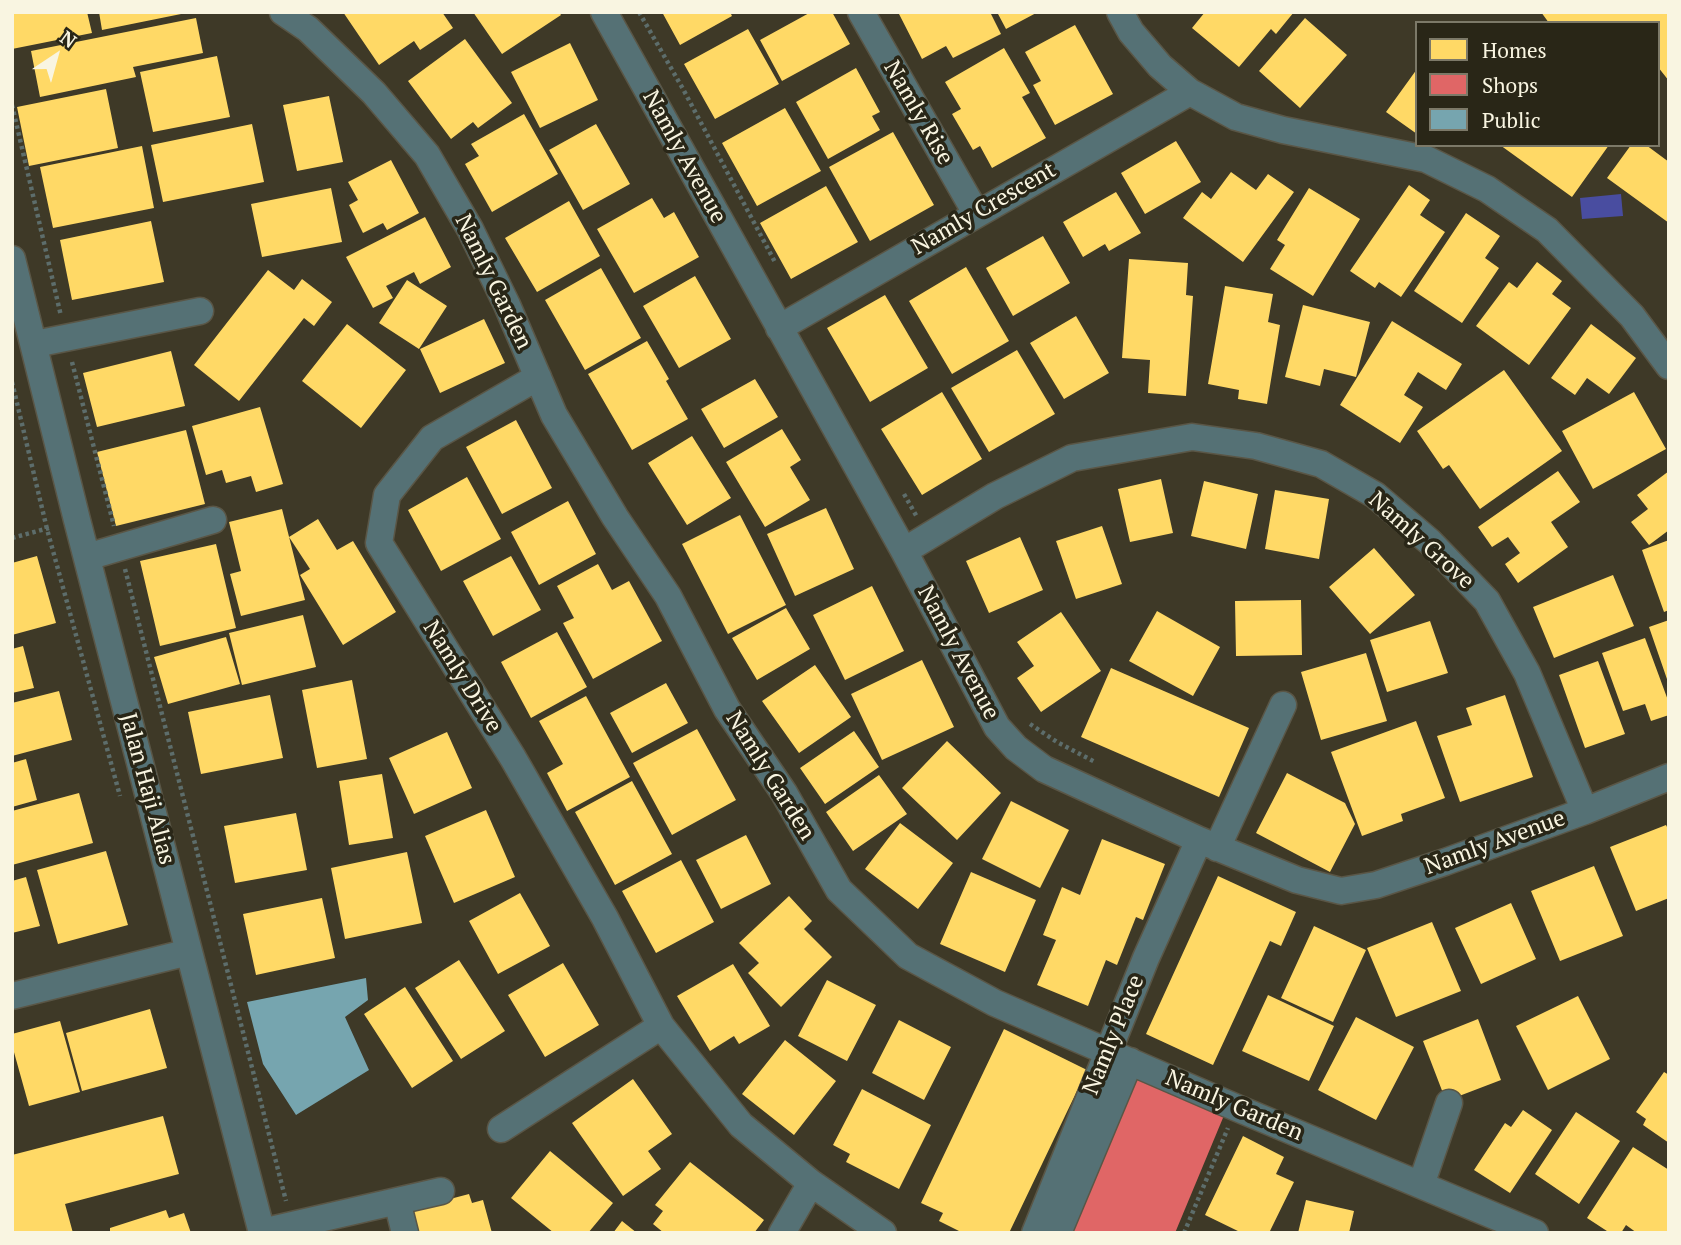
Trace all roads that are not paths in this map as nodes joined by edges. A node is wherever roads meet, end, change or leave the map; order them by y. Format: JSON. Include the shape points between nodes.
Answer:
{"nodes":[{"id":1,"x":283,"y":12,"type":"edge"},
{"id":2,"x":604,"y":12,"type":"edge"},
{"id":3,"x":861,"y":12,"type":"edge"},
{"id":4,"x":1120,"y":12,"type":"edge"},
{"id":5,"x":1190,"y":92,"type":"junction"},
{"id":6,"x":976,"y":213,"type":"junction"},
{"id":7,"x":12,"y":259,"type":"edge"},
{"id":8,"x":200,"y":311,"type":"dead end"},
{"id":9,"x":779,"y":328,"type":"junction"},
{"id":10,"x":35,"y":344,"type":"junction"},
{"id":11,"x":1669,"y":366,"type":"edge"},
{"id":12,"x":538,"y":377,"type":"junction"},
{"id":13,"x":214,"y":520,"type":"dead end"},
{"id":14,"x":904,"y":551,"type":"junction"},
{"id":15,"x":87,"y":557,"type":"junction"},
{"id":16,"x":1283,"y":705,"type":"dead end"},
{"id":17,"x":1669,"y":777,"type":"edge"},
{"id":18,"x":1585,"y":811,"type":"junction"},
{"id":19,"x":1208,"y":844,"type":"junction"},
{"id":20,"x":189,"y":952,"type":"junction"},
{"id":21,"x":12,"y":996,"type":"edge"},
{"id":22,"x":661,"y":1026,"type":"junction"},
{"id":23,"x":1119,"y":1056,"type":"junction"},
{"id":24,"x":1449,"y":1103,"type":"dead end"},
{"id":25,"x":501,"y":1129,"type":"dead end"},
{"id":26,"x":811,"y":1182,"type":"junction"},
{"id":27,"x":1421,"y":1185,"type":"junction"},
{"id":28,"x":441,"y":1191,"type":"dead end"},
{"id":29,"x":397,"y":1201,"type":"junction"},
{"id":30,"x":262,"y":1233,"type":"edge"},
{"id":31,"x":405,"y":1233,"type":"edge"},
{"id":32,"x":782,"y":1233,"type":"edge"},
{"id":33,"x":883,"y":1233,"type":"edge"},
{"id":34,"x":1035,"y":1233,"type":"edge"},
{"id":35,"x":1058,"y":1233,"type":"edge"},
{"id":36,"x":1535,"y":1233,"type":"edge"}],
"edges":[{"from":1,"to":12,"type":"street","name":"Namly Garden","via":[[308,29],[374,93],[426,155],[470,229]]},
{"from":2,"to":9,"type":"street","name":"Namly Avenue"},
{"from":3,"to":6,"type":"street","name":"Namly Rise"},
{"from":4,"to":5,"type":"street","via":[[1160,66]]},
{"from":5,"to":6,"type":"street","name":"Namly Crescent"},
{"from":5,"to":11,"type":"street","via":[[1236,117],[1283,131],[1426,159],[1487,188],[1547,230],[1632,316]]},
{"from":6,"to":9,"type":"street","name":"Namly Crescent"},
{"from":7,"to":10,"type":"street","name":"Jalan Haji Alias"},
{"from":8,"to":10,"type":"street"},
{"from":9,"to":14,"type":"street","name":"Namly Avenue"},
{"from":10,"to":15,"type":"street","name":"Jalan Haji Alias"},
{"from":12,"to":22,"type":"street","name":"Namly Drive","via":[[432,438],[387,495],[379,543],[513,758]]},
{"from":12,"to":23,"type":"street","name":"Namly Garden","via":[[554,415],[668,596],[727,709],[785,793],[839,890],[908,956],[995,1003]]},
{"from":13,"to":15,"type":"street"},
{"from":14,"to":18,"type":"street","name":"Namly Grove","via":[[995,496],[1072,458],[1192,437],[1256,446],[1321,464],[1374,495],[1430,542],[1487,601],[1527,673]]},
{"from":14,"to":19,"type":"street","name":"Namly Avenue","via":[[997,727],[1016,748],[1044,769]]},
{"from":15,"to":20,"type":"street","name":"Jalan Haji Alias"},
{"from":16,"to":19,"type":"street","name":"Namly Place"},
{"from":17,"to":18,"type":"street","name":"Namly Avenue"},
{"from":18,"to":19,"type":"street","name":"Namly Avenue","via":[[1376,885],[1341,891],[1297,880]]},
{"from":19,"to":23,"type":"street","name":"Namly Place","via":[[1146,958]]},
{"from":20,"to":21,"type":"street"},
{"from":20,"to":30,"type":"street","name":"Jalan Haji Alias"},
{"from":22,"to":25,"type":"street"},
{"from":22,"to":26,"type":"street","name":"Namly Drive","via":[[741,1125]]},
{"from":23,"to":27,"type":"street","name":"Namly Garden"},
{"from":23,"to":34,"type":"street","name":"Namly Place"},
{"from":23,"to":35,"type":"street","name":"Namly Place"},
{"from":24,"to":27,"type":"street"},
{"from":26,"to":32,"type":"street"},
{"from":26,"to":33,"type":"street","name":"Namly Drive"},
{"from":27,"to":36,"type":"street","name":"Namly Garden"},
{"from":28,"to":29,"type":"street"},
{"from":29,"to":30,"type":"street"},
{"from":29,"to":31,"type":"street"}]}
